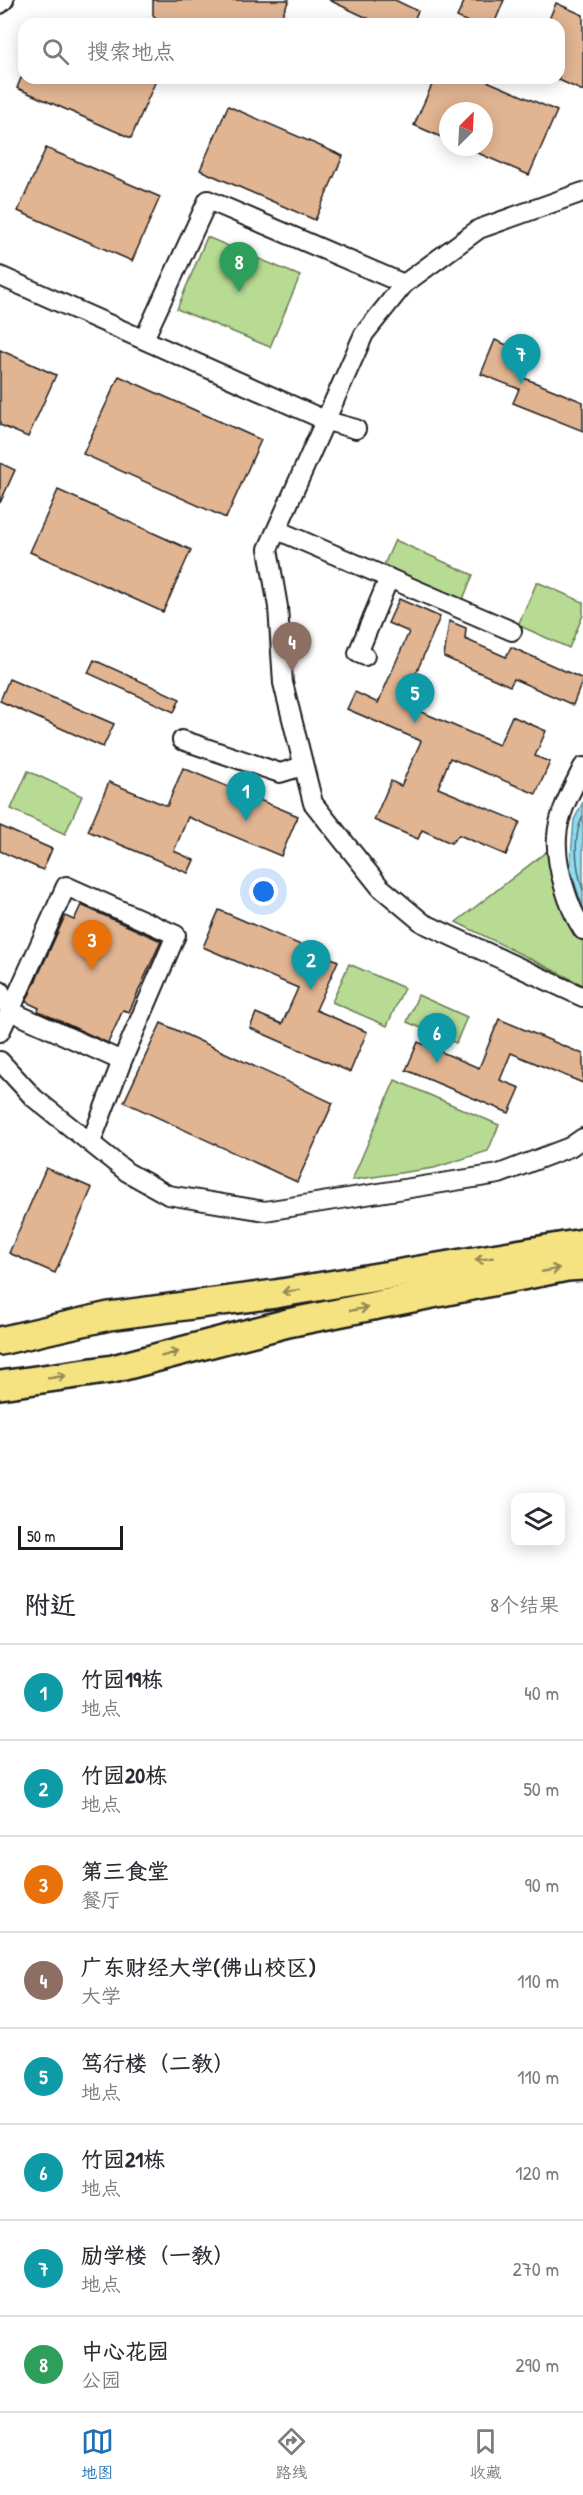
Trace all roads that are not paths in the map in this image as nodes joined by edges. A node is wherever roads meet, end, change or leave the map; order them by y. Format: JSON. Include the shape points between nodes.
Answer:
{"nodes":[{"id":1,"x":4,"y":0,"type":"edge"},
{"id":2,"x":0,"y":4,"type":"edge"},
{"id":3,"x":583,"y":192,"type":"edge"},
{"id":4,"x":0,"y":276,"type":"edge"},
{"id":5,"x":404,"y":284,"type":"junction"},
{"id":6,"x":144,"y":339,"type":"junction"},
{"id":7,"x":327,"y":421,"type":"junction"},
{"id":8,"x":356,"y":429,"type":"dead end"},
{"id":9,"x":277,"y":530,"type":"junction"},
{"id":10,"x":389,"y":578,"type":"junction"},
{"id":11,"x":512,"y":631,"type":"dead end"},
{"id":12,"x":365,"y":656,"type":"dead end"},
{"id":13,"x":182,"y":740,"type":"dead end"},
{"id":14,"x":303,"y":766,"type":"junction"},
{"id":15,"x":583,"y":767,"type":"edge"},
{"id":16,"x":583,"y":930,"type":"edge"},
{"id":17,"x":0,"y":991,"type":"edge"},
{"id":18,"x":583,"y":997,"type":"edge"},
{"id":19,"x":10,"y":1011,"type":"junction"},
{"id":20,"x":0,"y":1032,"type":"edge"},
{"id":21,"x":0,"y":1061,"type":"edge"},
{"id":22,"x":122,"y":1061,"type":"junction"},
{"id":23,"x":583,"y":1138,"type":"edge"},
{"id":24,"x":91,"y":1142,"type":"junction"},
{"id":25,"x":583,"y":1243,"type":"edge"},
{"id":26,"x":583,"y":1266,"type":"edge"},
{"id":27,"x":0,"y":1341,"type":"edge"},
{"id":28,"x":0,"y":1385,"type":"edge"}],
"edges":[{"from":1,"to":2,"type":"street"},
{"from":3,"to":5,"type":"street","via":[[479,229]]},
{"from":4,"to":6,"type":"street"},
{"from":5,"to":6,"type":"street","via":[[208,200]]},
{"from":5,"to":7,"type":"street","via":[[364,334]]},
{"from":6,"to":7,"type":"street"},
{"from":7,"to":8,"type":"street"},
{"from":7,"to":9,"type":"street"},
{"from":9,"to":10,"type":"street"},
{"from":9,"to":14,"type":"street","via":[[268,549],[278,607],[283,683]]},
{"from":10,"to":11,"type":"street"},
{"from":10,"to":12,"type":"street","via":[[358,653]]},
{"from":13,"to":14,"type":"street","via":[[280,772]]},
{"from":14,"to":18,"type":"street","via":[[313,803],[338,837],[380,887],[423,923]]},
{"from":15,"to":16,"type":"street","via":[[567,798],[557,836],[562,877]]},
{"from":17,"to":19,"type":"street"},
{"from":19,"to":20,"type":"street"},
{"from":19,"to":22,"type":"street"},
{"from":19,"to":22,"type":"street","via":[[66,886],[166,930],[177,935]]},
{"from":21,"to":24,"type":"street","via":[[33,1098]]},
{"from":22,"to":24,"type":"street"},
{"from":23,"to":24,"type":"street","via":[[570,1147],[499,1174],[265,1211],[168,1195],[126,1172]]},
{"from":25,"to":27,"type":"highway","one_way":true,"via":[[274,1294],[109,1316]]},
{"from":28,"to":26,"type":"highway","one_way":true,"via":[[113,1369],[288,1323]]}]}
